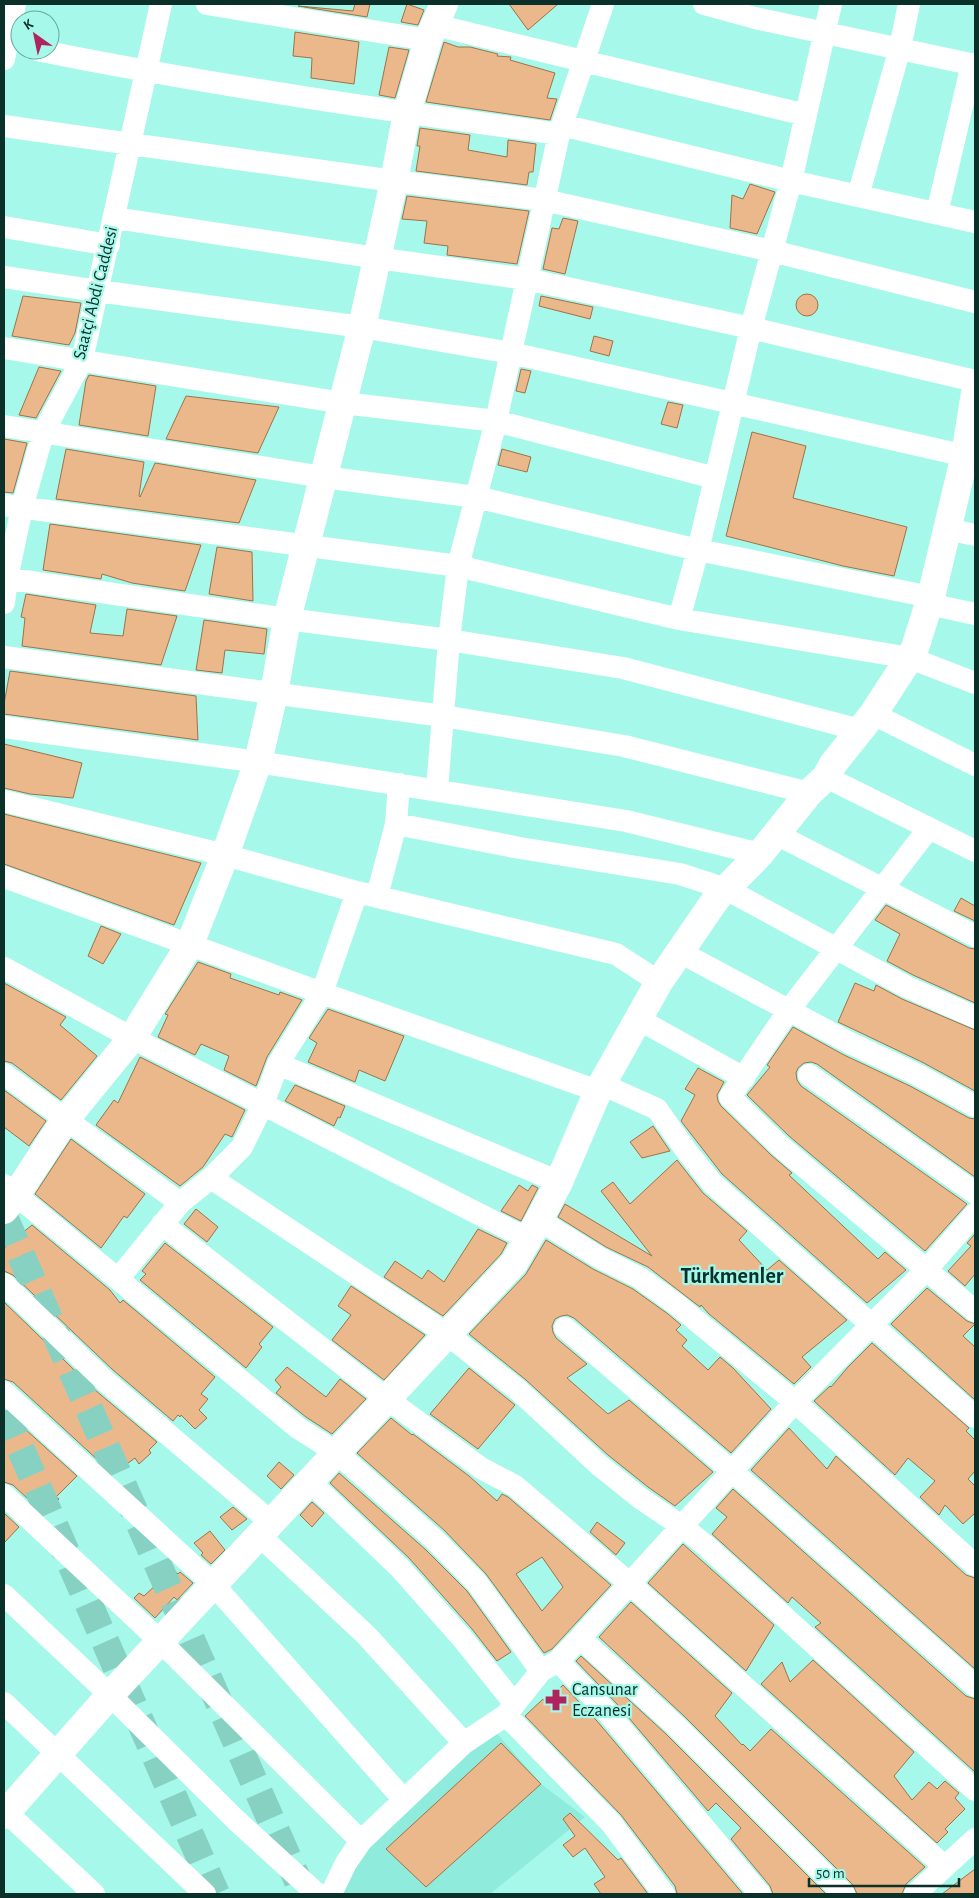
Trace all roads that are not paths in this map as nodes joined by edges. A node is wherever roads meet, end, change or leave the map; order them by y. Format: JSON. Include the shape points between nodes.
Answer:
{"nodes":[{"id":1,"x":161,"y":4,"type":"edge"},
{"id":2,"x":207,"y":4,"type":"edge"},
{"id":3,"x":602,"y":4,"type":"edge"},
{"id":4,"x":704,"y":4,"type":"edge"},
{"id":5,"x":831,"y":4,"type":"edge"},
{"id":6,"x":909,"y":4,"type":"edge"},
{"id":7,"x":757,"y":11,"type":"edge"},
{"id":8,"x":436,"y":23,"type":"edge"},
{"id":9,"x":825,"y":32,"type":"junction"},
{"id":10,"x":900,"y":48,"type":"junction"},
{"id":11,"x":60,"y":55,"type":"edge"},
{"id":12,"x":584,"y":62,"type":"junction"},
{"id":13,"x":974,"y":64,"type":"edge"},
{"id":14,"x":146,"y":72,"type":"junction"},
{"id":15,"x":407,"y":113,"type":"junction"},
{"id":16,"x":806,"y":114,"type":"junction"},
{"id":17,"x":4,"y":126,"type":"edge"},
{"id":18,"x":561,"y":130,"type":"junction"},
{"id":19,"x":130,"y":145,"type":"junction"},
{"id":20,"x":394,"y":181,"type":"junction"},
{"id":21,"x":791,"y":181,"type":"junction"},
{"id":22,"x":858,"y":196,"type":"junction"},
{"id":23,"x":544,"y":200,"type":"junction"},
{"id":24,"x":936,"y":213,"type":"junction"},
{"id":25,"x":115,"y":218,"type":"junction"},
{"id":26,"x":975,"y":222,"type":"edge"},
{"id":27,"x":4,"y":227,"type":"edge"},
{"id":28,"x":109,"y":245,"type":"junction"},
{"id":29,"x":772,"y":251,"type":"junction"},
{"id":30,"x":377,"y":258,"type":"junction"},
{"id":31,"x":4,"y":277,"type":"edge"},
{"id":32,"x":526,"y":279,"type":"junction"},
{"id":33,"x":98,"y":291,"type":"junction"},
{"id":34,"x":975,"y":302,"type":"edge"},
{"id":35,"x":362,"y":327,"type":"junction"},
{"id":36,"x":751,"y":328,"type":"junction"},
{"id":37,"x":4,"y":348,"type":"edge"},
{"id":38,"x":511,"y":353,"type":"junction"},
{"id":39,"x":82,"y":360,"type":"junction"},
{"id":40,"x":975,"y":381,"type":"edge"},
{"id":41,"x":975,"y":393,"type":"edge"},
{"id":42,"x":733,"y":402,"type":"junction"},
{"id":43,"x":343,"y":403,"type":"junction"},
{"id":44,"x":496,"y":421,"type":"junction"},
{"id":45,"x":4,"y":426,"type":"edge"},
{"id":46,"x":43,"y":434,"type":"junction"},
{"id":47,"x":970,"y":456,"type":"edge"},
{"id":48,"x":323,"y":477,"type":"junction"},
{"id":49,"x":715,"y":478,"type":"junction"},
{"id":50,"x":476,"y":497,"type":"junction"},
{"id":51,"x":13,"y":507,"type":"edge"},
{"id":52,"x":947,"y":529,"type":"junction"},
{"id":53,"x":975,"y":535,"type":"edge"},
{"id":54,"x":305,"y":546,"type":"junction"},
{"id":55,"x":698,"y":550,"type":"junction"},
{"id":56,"x":458,"y":566,"type":"junction"},
{"id":57,"x":5,"y":578,"type":"edge"},
{"id":58,"x":930,"y":600,"type":"junction"},
{"id":59,"x":4,"y":603,"type":"edge"},
{"id":60,"x":975,"y":614,"type":"edge"},
{"id":61,"x":287,"y":619,"type":"junction"},
{"id":62,"x":679,"y":620,"type":"junction"},
{"id":63,"x":448,"y":640,"type":"junction"},
{"id":64,"x":4,"y":657,"type":"edge"},
{"id":65,"x":910,"y":658,"type":"junction"},
{"id":66,"x":975,"y":684,"type":"edge"},
{"id":67,"x":274,"y":693,"type":"junction"},
{"id":68,"x":443,"y":716,"type":"junction"},
{"id":69,"x":866,"y":722,"type":"junction"},
{"id":70,"x":4,"y":727,"type":"edge"},
{"id":71,"x":258,"y":762,"type":"junction"},
{"id":72,"x":975,"y":765,"type":"edge"},
{"id":73,"x":399,"y":784,"type":"junction"},
{"id":74,"x":818,"y":785,"type":"junction"},
{"id":75,"x":437,"y":790,"type":"junction"},
{"id":76,"x":4,"y":801,"type":"edge"},
{"id":77,"x":396,"y":824,"type":"junction"},
{"id":78,"x":929,"y":828,"type":"junction"},
{"id":79,"x":768,"y":844,"type":"junction"},
{"id":80,"x":975,"y":851,"type":"edge"},
{"id":81,"x":225,"y":855,"type":"junction"},
{"id":82,"x":4,"y":876,"type":"edge"},
{"id":83,"x":726,"y":889,"type":"junction"},
{"id":84,"x":883,"y":889,"type":"junction"},
{"id":85,"x":367,"y":894,"type":"junction"},
{"id":86,"x":975,"y":936,"type":"edge"},
{"id":87,"x":190,"y":944,"type":"junction"},
{"id":88,"x":836,"y":948,"type":"junction"},
{"id":89,"x":680,"y":952,"type":"junction"},
{"id":90,"x":4,"y":968,"type":"edge"},
{"id":91,"x":659,"y":982,"type":"junction"},
{"id":92,"x":322,"y":993,"type":"junction"},
{"id":93,"x":789,"y":1010,"type":"junction"},
{"id":94,"x":975,"y":1017,"type":"edge"},
{"id":95,"x":638,"y":1019,"type":"junction"},
{"id":96,"x":132,"y":1038,"type":"junction"},
{"id":97,"x":278,"y":1064,"type":"junction"},
{"id":98,"x":4,"y":1074,"type":"edge"},
{"id":99,"x":809,"y":1075,"type":"dead end"},
{"id":100,"x":744,"y":1078,"type":"junction"},
{"id":101,"x":600,"y":1088,"type":"junction"},
{"id":102,"x":263,"y":1104,"type":"junction"},
{"id":103,"x":975,"y":1106,"type":"edge"},
{"id":104,"x":65,"y":1120,"type":"junction"},
{"id":105,"x":210,"y":1178,"type":"junction"},
{"id":106,"x":559,"y":1182,"type":"junction"},
{"id":107,"x":975,"y":1193,"type":"edge"},
{"id":108,"x":8,"y":1197,"type":"edge"},
{"id":109,"x":180,"y":1203,"type":"junction"},
{"id":110,"x":975,"y":1214,"type":"edge"},
{"id":111,"x":162,"y":1224,"type":"junction"},
{"id":112,"x":534,"y":1230,"type":"junction"},
{"id":113,"x":926,"y":1270,"type":"junction"},
{"id":114,"x":118,"y":1279,"type":"junction"},
{"id":115,"x":4,"y":1284,"type":"edge"},
{"id":116,"x":975,"y":1311,"type":"edge"},
{"id":117,"x":872,"y":1326,"type":"junction"},
{"id":118,"x":565,"y":1328,"type":"dead end"},
{"id":119,"x":447,"y":1334,"type":"junction"},
{"id":120,"x":4,"y":1392,"type":"edge"},
{"id":121,"x":387,"y":1399,"type":"junction"},
{"id":122,"x":796,"y":1402,"type":"junction"},
{"id":123,"x":975,"y":1417,"type":"edge"},
{"id":124,"x":336,"y":1452,"type":"junction"},
{"id":125,"x":732,"y":1471,"type":"junction"},
{"id":126,"x":309,"y":1481,"type":"junction"},
{"id":127,"x":4,"y":1495,"type":"edge"},
{"id":128,"x":683,"y":1526,"type":"junction"},
{"id":129,"x":265,"y":1528,"type":"junction"},
{"id":130,"x":975,"y":1565,"type":"edge"},
{"id":131,"x":213,"y":1584,"type":"junction"},
{"id":132,"x":629,"y":1584,"type":"junction"},
{"id":133,"x":4,"y":1595,"type":"edge"},
{"id":134,"x":580,"y":1638,"type":"junction"},
{"id":135,"x":160,"y":1641,"type":"junction"},
{"id":136,"x":550,"y":1666,"type":"junction"},
{"id":137,"x":975,"y":1686,"type":"edge"},
{"id":138,"x":110,"y":1695,"type":"junction"},
{"id":139,"x":4,"y":1703,"type":"edge"},
{"id":140,"x":510,"y":1709,"type":"junction"},
{"id":141,"x":464,"y":1743,"type":"junction"},
{"id":142,"x":58,"y":1753,"type":"junction"},
{"id":143,"x":975,"y":1790,"type":"edge"},
{"id":144,"x":404,"y":1800,"type":"junction"},
{"id":145,"x":5,"y":1812,"type":"edge"},
{"id":146,"x":975,"y":1839,"type":"edge"},
{"id":147,"x":361,"y":1841,"type":"junction"},
{"id":148,"x":940,"y":1880,"type":"edge"},
{"id":149,"x":94,"y":1894,"type":"edge"},
{"id":150,"x":205,"y":1894,"type":"edge"},
{"id":151,"x":317,"y":1894,"type":"edge"},
{"id":152,"x":331,"y":1894,"type":"edge"},
{"id":153,"x":664,"y":1894,"type":"edge"},
{"id":154,"x":760,"y":1894,"type":"edge"},
{"id":155,"x":844,"y":1894,"type":"edge"},
{"id":156,"x":914,"y":1894,"type":"edge"}],
"edges":[{"from":1,"to":14,"type":"street","name":"Saatçi Abdi Caddesi"},
{"from":2,"to":8,"type":"street"},
{"from":3,"to":12,"type":"street"},
{"from":4,"to":7,"type":"street"},
{"from":5,"to":9,"type":"street"},
{"from":6,"to":10,"type":"street"},
{"from":7,"to":9,"type":"street"},
{"from":8,"to":12,"type":"street"},
{"from":8,"to":15,"type":"street"},
{"from":9,"to":10,"type":"street"},
{"from":9,"to":16,"type":"street"},
{"from":10,"to":13,"type":"street"},
{"from":10,"to":22,"type":"street"},
{"from":11,"to":14,"type":"street"},
{"from":12,"to":16,"type":"street"},
{"from":12,"to":18,"type":"street"},
{"from":13,"to":24,"type":"street"},
{"from":14,"to":15,"type":"street"},
{"from":14,"to":19,"type":"street","name":"Saatçi Abdi Caddesi"},
{"from":15,"to":18,"type":"street"},
{"from":15,"to":20,"type":"street"},
{"from":16,"to":21,"type":"street"},
{"from":17,"to":19,"type":"street"},
{"from":18,"to":21,"type":"street"},
{"from":18,"to":23,"type":"street"},
{"from":19,"to":20,"type":"street"},
{"from":19,"to":25,"type":"street","name":"Saatçi Abdi Caddesi"},
{"from":20,"to":23,"type":"street"},
{"from":20,"to":30,"type":"street"},
{"from":21,"to":22,"type":"street"},
{"from":21,"to":29,"type":"street"},
{"from":22,"to":24,"type":"street"},
{"from":23,"to":29,"type":"street"},
{"from":23,"to":32,"type":"street"},
{"from":24,"to":26,"type":"street"},
{"from":25,"to":28,"type":"street","name":"Saatçi Abdi Caddesi"},
{"from":25,"to":30,"type":"street"},
{"from":27,"to":28,"type":"street"},
{"from":28,"to":33,"type":"street","name":"Saatçi Abdi Caddesi"},
{"from":29,"to":34,"type":"street"},
{"from":29,"to":36,"type":"street"},
{"from":30,"to":32,"type":"street"},
{"from":30,"to":35,"type":"street"},
{"from":31,"to":33,"type":"street"},
{"from":32,"to":36,"type":"street"},
{"from":32,"to":38,"type":"street"},
{"from":33,"to":35,"type":"street"},
{"from":33,"to":39,"type":"street","name":"Saatçi Abdi Caddesi"},
{"from":35,"to":38,"type":"street"},
{"from":35,"to":43,"type":"street"},
{"from":36,"to":40,"type":"street"},
{"from":36,"to":42,"type":"street"},
{"from":37,"to":39,"type":"street"},
{"from":38,"to":42,"type":"street"},
{"from":38,"to":44,"type":"street"},
{"from":39,"to":43,"type":"street"},
{"from":39,"to":46,"type":"street","name":"Saatçi Abdi Caddesi"},
{"from":41,"to":47,"type":"street"},
{"from":42,"to":47,"type":"street"},
{"from":42,"to":49,"type":"street"},
{"from":43,"to":44,"type":"street"},
{"from":43,"to":48,"type":"street"},
{"from":44,"to":49,"type":"street"},
{"from":44,"to":50,"type":"street"},
{"from":45,"to":46,"type":"street"},
{"from":46,"to":48,"type":"street"},
{"from":46,"to":51,"type":"street","name":"Saatçi Abdi Caddesi"},
{"from":47,"to":52,"type":"street"},
{"from":48,"to":50,"type":"street"},
{"from":48,"to":54,"type":"street"},
{"from":49,"to":55,"type":"street"},
{"from":50,"to":55,"type":"street"},
{"from":50,"to":56,"type":"street"},
{"from":51,"to":54,"type":"street"},
{"from":51,"to":57,"type":"street","name":"Saatçi Abdi Caddesi"},
{"from":52,"to":53,"type":"street"},
{"from":52,"to":58,"type":"street"},
{"from":54,"to":56,"type":"street"},
{"from":54,"to":61,"type":"street"},
{"from":55,"to":58,"type":"street"},
{"from":55,"to":62,"type":"street"},
{"from":56,"to":62,"type":"street"},
{"from":56,"to":63,"type":"street"},
{"from":57,"to":59,"type":"street","name":"Saatçi Abdi Caddesi"},
{"from":57,"to":61,"type":"street"},
{"from":58,"to":60,"type":"street"},
{"from":58,"to":65,"type":"street"},
{"from":61,"to":63,"type":"street"},
{"from":61,"to":67,"type":"street"},
{"from":62,"to":65,"type":"street"},
{"from":63,"to":68,"type":"street"},
{"from":63,"to":69,"type":"street","via":[[624,668]]},
{"from":64,"to":67,"type":"street"},
{"from":65,"to":66,"type":"street"},
{"from":65,"to":69,"type":"street"},
{"from":67,"to":68,"type":"street"},
{"from":67,"to":71,"type":"street"},
{"from":68,"to":74,"type":"street","via":[[624,746]]},
{"from":68,"to":75,"type":"street"},
{"from":69,"to":72,"type":"street"},
{"from":69,"to":74,"type":"street"},
{"from":70,"to":71,"type":"street"},
{"from":71,"to":73,"type":"street"},
{"from":71,"to":81,"type":"street"},
{"from":73,"to":75,"type":"street"},
{"from":73,"to":77,"type":"street"},
{"from":74,"to":78,"type":"street"},
{"from":74,"to":79,"type":"street"},
{"from":75,"to":79,"type":"street"},
{"from":76,"to":81,"type":"street"},
{"from":77,"to":83,"type":"street","via":[[680,874]]},
{"from":77,"to":85,"type":"street"},
{"from":78,"to":80,"type":"street"},
{"from":78,"to":84,"type":"street"},
{"from":79,"to":83,"type":"street"},
{"from":79,"to":84,"type":"street"},
{"from":81,"to":85,"type":"street"},
{"from":81,"to":87,"type":"street"},
{"from":82,"to":87,"type":"street"},
{"from":83,"to":88,"type":"street"},
{"from":83,"to":89,"type":"street"},
{"from":84,"to":86,"type":"street"},
{"from":84,"to":88,"type":"street"},
{"from":85,"to":91,"type":"street","via":[[616,954]]},
{"from":85,"to":92,"type":"street"},
{"from":87,"to":92,"type":"street"},
{"from":87,"to":96,"type":"street"},
{"from":88,"to":93,"type":"street"},
{"from":88,"to":94,"type":"street","via":[[907,987]]},
{"from":89,"to":91,"type":"street"},
{"from":89,"to":93,"type":"street"},
{"from":90,"to":96,"type":"street"},
{"from":91,"to":95,"type":"street"},
{"from":92,"to":97,"type":"street"},
{"from":92,"to":101,"type":"street"},
{"from":93,"to":100,"type":"street"},
{"from":93,"to":103,"type":"street"},
{"from":95,"to":100,"type":"street"},
{"from":95,"to":101,"type":"street"},
{"from":96,"to":102,"type":"street"},
{"from":96,"to":104,"type":"street"},
{"from":97,"to":102,"type":"street"},
{"from":97,"to":106,"type":"street"},
{"from":98,"to":104,"type":"street"},
{"from":99,"to":107,"type":"street"},
{"from":100,"to":113,"type":"street","via":[[730,1097],[780,1146]]},
{"from":101,"to":106,"type":"street"},
{"from":101,"to":117,"type":"street","via":[[657,1110],[712,1183]]},
{"from":102,"to":105,"type":"street","via":[[242,1147]]},
{"from":102,"to":112,"type":"street"},
{"from":104,"to":108,"type":"street"},
{"from":104,"to":109,"type":"street"},
{"from":105,"to":109,"type":"street"},
{"from":105,"to":119,"type":"street"},
{"from":106,"to":112,"type":"street"},
{"from":108,"to":114,"type":"street"},
{"from":109,"to":111,"type":"street"},
{"from":110,"to":113,"type":"street"},
{"from":111,"to":114,"type":"street"},
{"from":111,"to":121,"type":"street"},
{"from":112,"to":119,"type":"street","via":[[514,1263]]},
{"from":112,"to":122,"type":"street","via":[[640,1278]]},
{"from":113,"to":116,"type":"street"},
{"from":113,"to":117,"type":"street"},
{"from":114,"to":124,"type":"street","via":[[298,1428]]},
{"from":115,"to":129,"type":"street"},
{"from":117,"to":122,"type":"street"},
{"from":117,"to":123,"type":"street"},
{"from":118,"to":125,"type":"street"},
{"from":119,"to":121,"type":"street"},
{"from":119,"to":128,"type":"street","via":[[518,1390],[599,1465],[640,1498]]},
{"from":120,"to":131,"type":"street"},
{"from":121,"to":124,"type":"street"},
{"from":121,"to":132,"type":"street","via":[[481,1468],[515,1486]]},
{"from":122,"to":125,"type":"street"},
{"from":122,"to":130,"type":"street"},
{"from":124,"to":126,"type":"street"},
{"from":124,"to":136,"type":"street","via":[[477,1582]]},
{"from":125,"to":128,"type":"street"},
{"from":125,"to":137,"type":"street"},
{"from":126,"to":129,"type":"street"},
{"from":126,"to":140,"type":"street","via":[[399,1567],[462,1638]]},
{"from":127,"to":135,"type":"street"},
{"from":128,"to":132,"type":"street"},
{"from":128,"to":143,"type":"street"},
{"from":129,"to":131,"type":"street"},
{"from":129,"to":141,"type":"street"},
{"from":131,"to":135,"type":"street"},
{"from":131,"to":144,"type":"street"},
{"from":132,"to":134,"type":"street"},
{"from":132,"to":148,"type":"street"},
{"from":133,"to":138,"type":"street"},
{"from":134,"to":136,"type":"street"},
{"from":134,"to":155,"type":"street","via":[[675,1725]]},
{"from":135,"to":138,"type":"street"},
{"from":135,"to":147,"type":"street"},
{"from":136,"to":140,"type":"street"},
{"from":136,"to":154,"type":"street","via":[[607,1712]]},
{"from":138,"to":142,"type":"street"},
{"from":138,"to":151,"type":"street","via":[[237,1821]]},
{"from":139,"to":142,"type":"street"},
{"from":140,"to":141,"type":"street"},
{"from":140,"to":153,"type":"street","via":[[611,1823]]},
{"from":141,"to":144,"type":"street"},
{"from":142,"to":145,"type":"street"},
{"from":142,"to":150,"type":"street"},
{"from":144,"to":147,"type":"street"},
{"from":145,"to":149,"type":"street"},
{"from":146,"to":148,"type":"street"},
{"from":147,"to":152,"type":"street"},
{"from":148,"to":156,"type":"street"}]}
